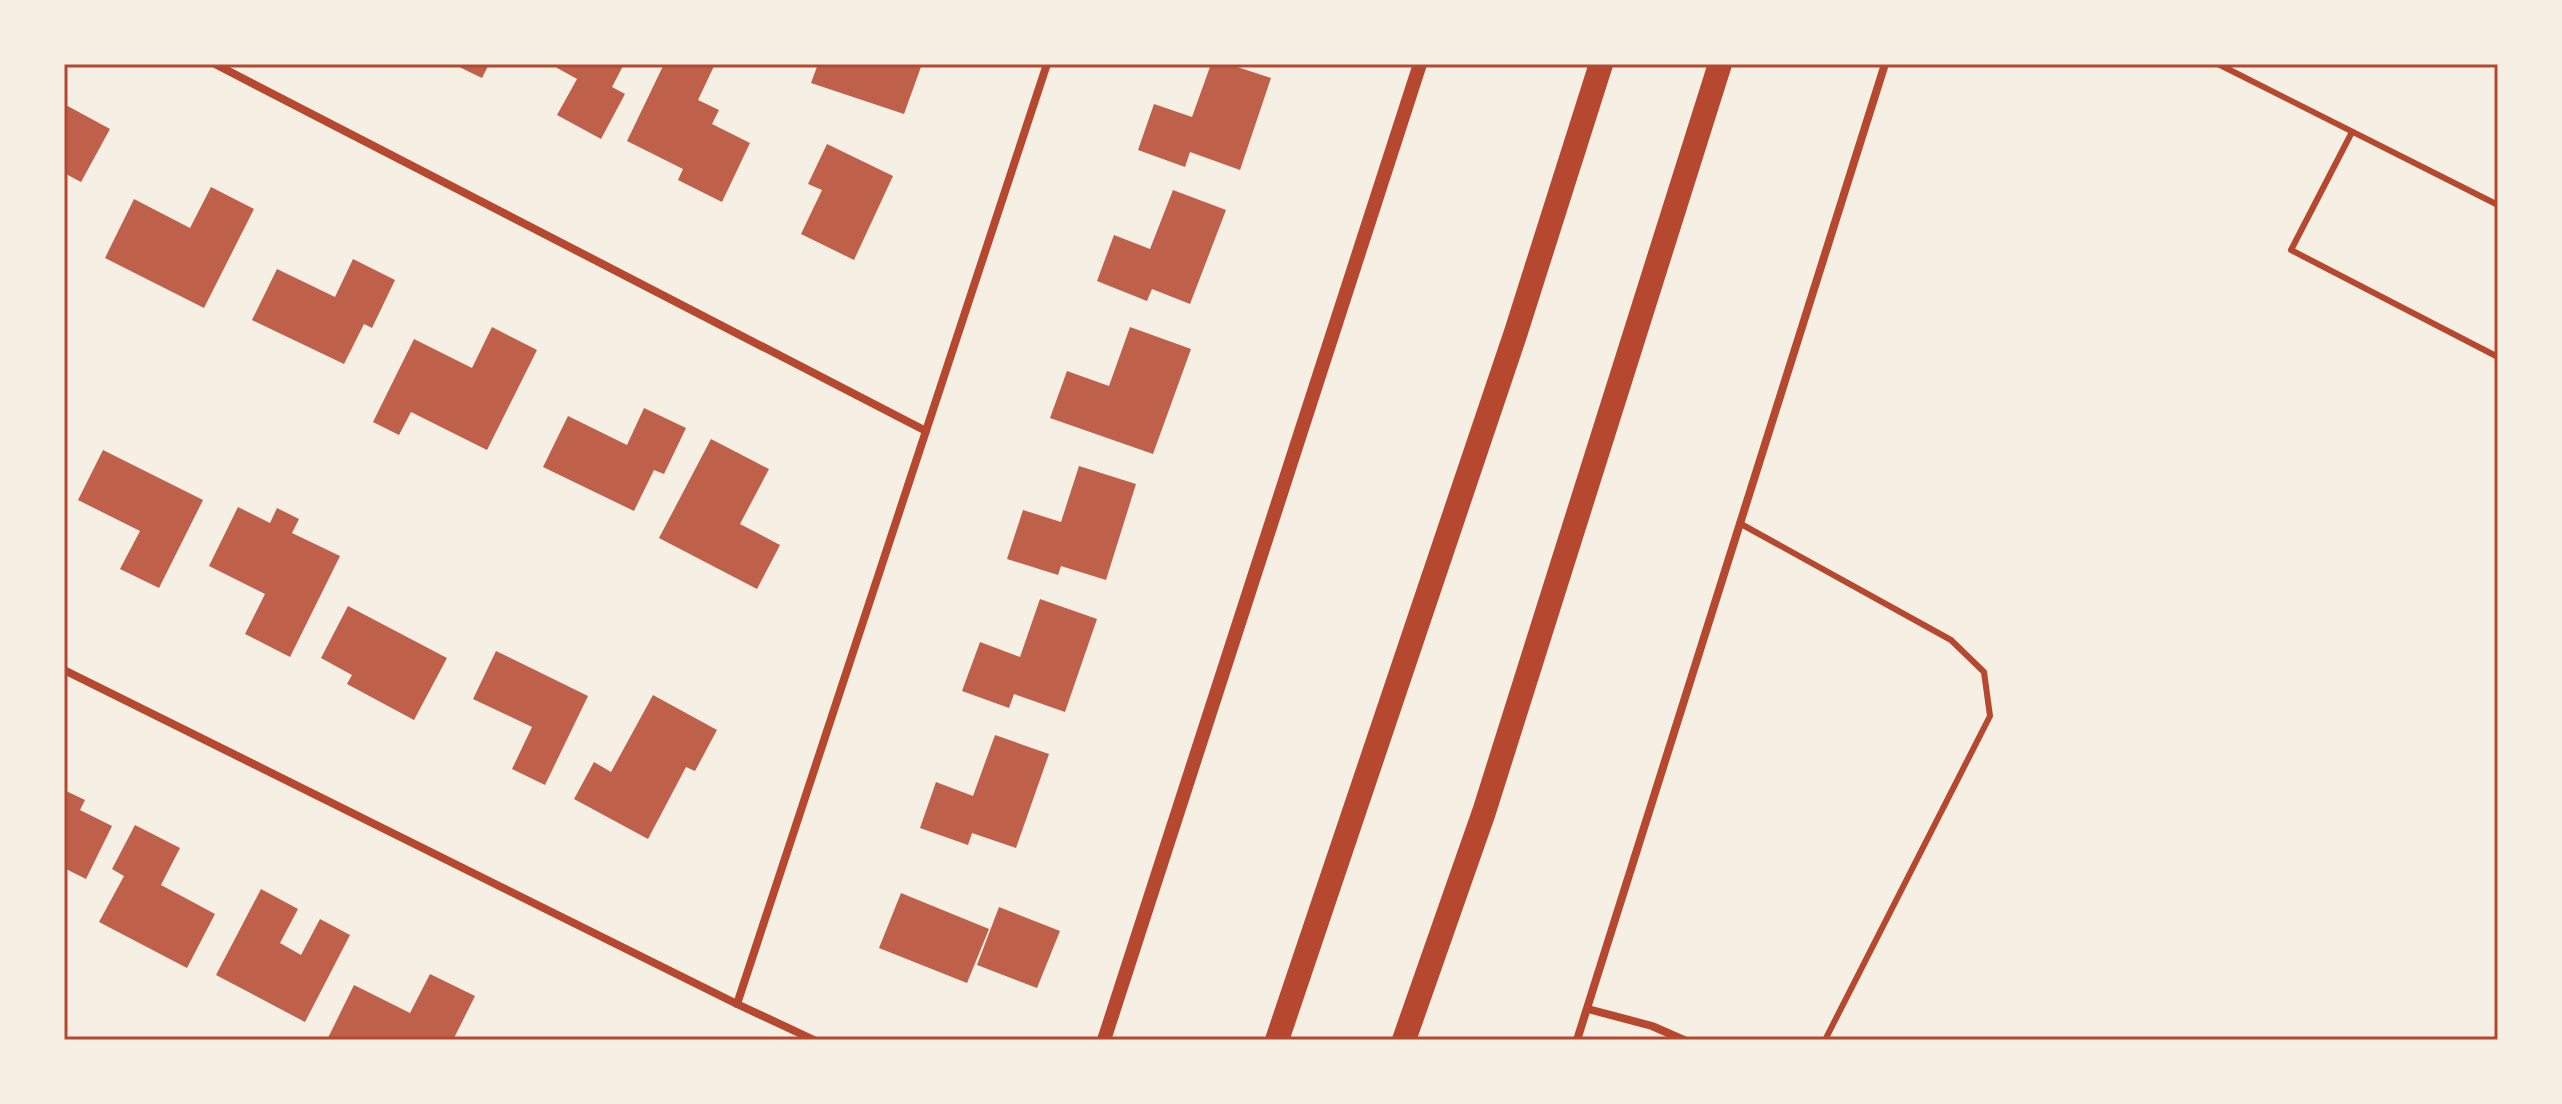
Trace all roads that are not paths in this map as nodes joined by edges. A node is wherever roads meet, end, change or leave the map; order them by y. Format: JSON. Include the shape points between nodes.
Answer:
{"nodes":[{"id":1,"x":215,"y":64,"type":"edge"},
{"id":2,"x":1047,"y":64,"type":"edge"},
{"id":3,"x":1420,"y":64,"type":"edge"},
{"id":4,"x":1601,"y":64,"type":"edge"},
{"id":5,"x":1720,"y":64,"type":"edge"},
{"id":6,"x":1885,"y":64,"type":"edge"},
{"id":7,"x":2218,"y":64,"type":"edge"},
{"id":8,"x":2352,"y":132,"type":"junction"},
{"id":9,"x":2498,"y":205,"type":"edge"},
{"id":10,"x":2498,"y":357,"type":"edge"},
{"id":11,"x":926,"y":431,"type":"junction"},
{"id":12,"x":1741,"y":524,"type":"junction"},
{"id":13,"x":64,"y":670,"type":"edge"},
{"id":14,"x":737,"y":1004,"type":"junction"},
{"id":15,"x":1588,"y":1009,"type":"junction"},
{"id":16,"x":814,"y":1040,"type":"edge"},
{"id":17,"x":1104,"y":1040,"type":"edge"},
{"id":18,"x":1277,"y":1040,"type":"edge"},
{"id":19,"x":1404,"y":1040,"type":"edge"},
{"id":20,"x":1577,"y":1040,"type":"edge"},
{"id":21,"x":1684,"y":1040,"type":"edge"},
{"id":22,"x":1825,"y":1040,"type":"edge"}],
"edges":[{"from":1,"to":11,"type":"street"},
{"from":2,"to":11,"type":"street"},
{"from":3,"to":17,"type":"street"},
{"from":4,"to":18,"type":"highway"},
{"from":5,"to":19,"type":"highway","via":[[1484,812]]},
{"from":6,"to":12,"type":"street"},
{"from":7,"to":8,"type":"lane"},
{"from":8,"to":9,"type":"lane"},
{"from":8,"to":10,"type":"lane","via":[[2291,250]]},
{"from":11,"to":14,"type":"street"},
{"from":12,"to":15,"type":"street"},
{"from":12,"to":22,"type":"lane","via":[[1951,640],[1984,672],[1990,716]]},
{"from":13,"to":14,"type":"street"},
{"from":14,"to":16,"type":"street"},
{"from":15,"to":20,"type":"street"},
{"from":15,"to":21,"type":"street"}]}
